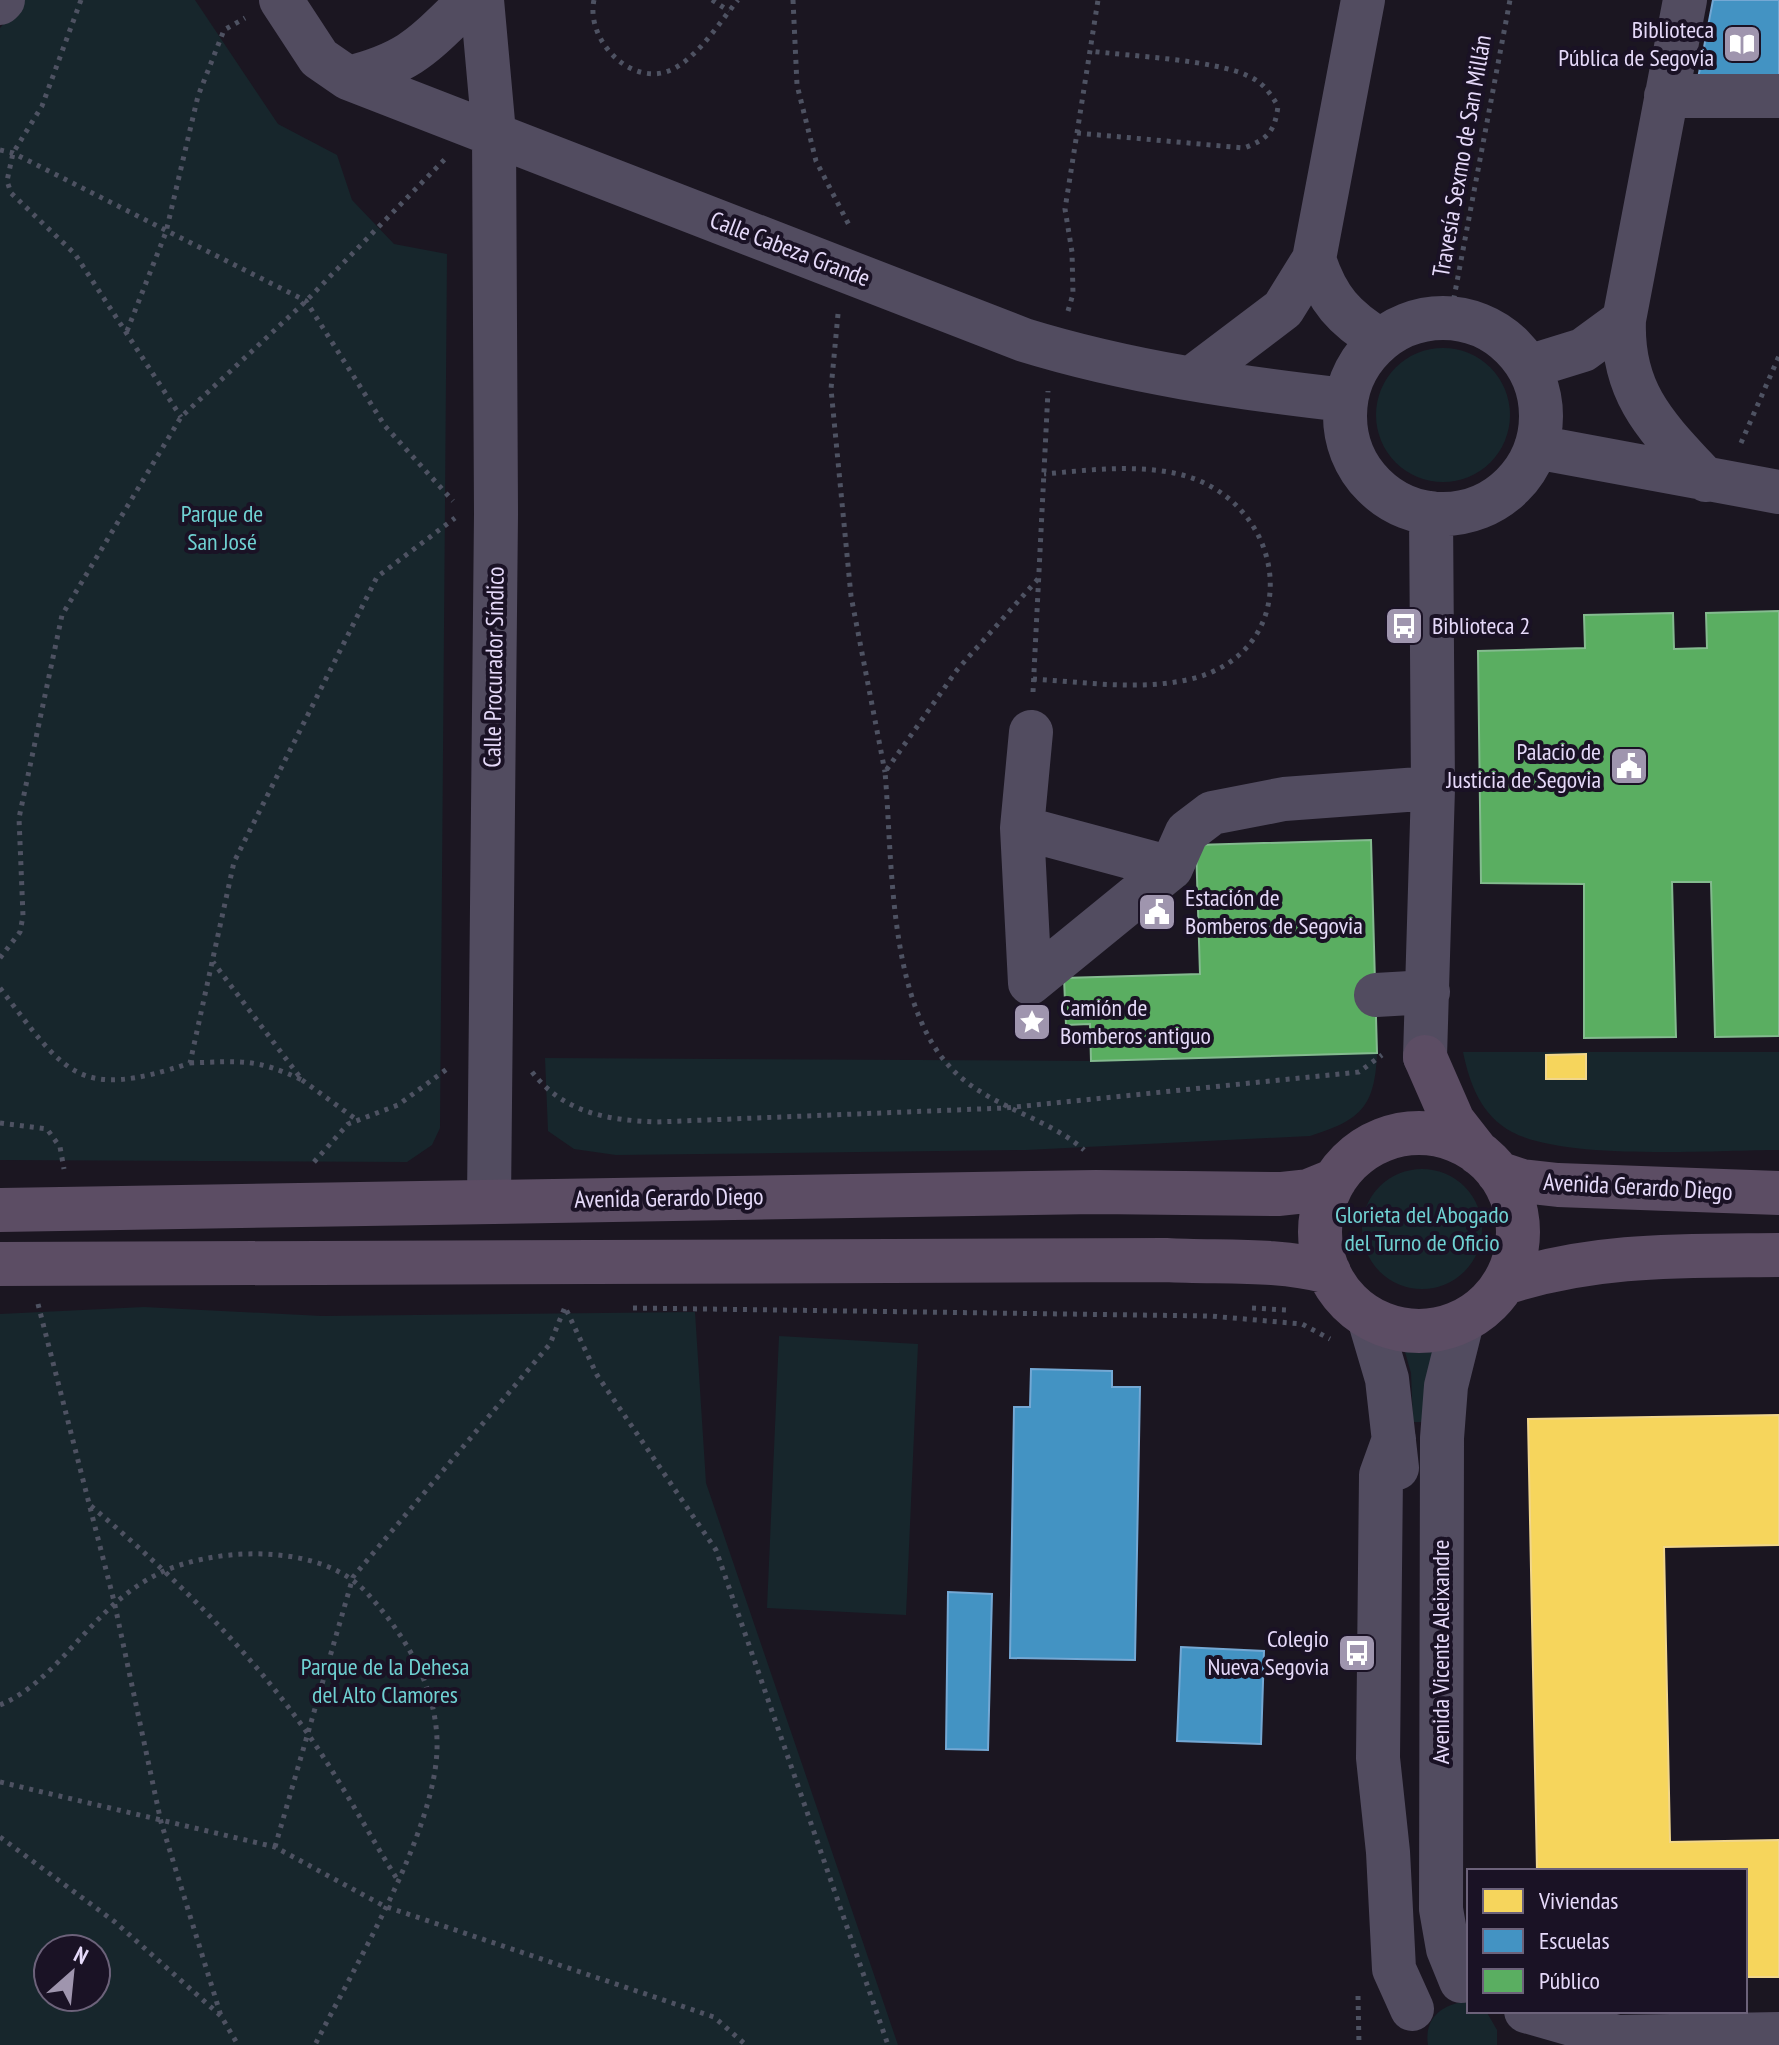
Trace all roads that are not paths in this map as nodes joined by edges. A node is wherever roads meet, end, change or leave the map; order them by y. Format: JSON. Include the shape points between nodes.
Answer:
{"nodes":[{"id":1,"x":470,"y":0,"type":"edge"},
{"id":2,"x":482,"y":0,"type":"edge"},
{"id":3,"x":1363,"y":0,"type":"edge"},
{"id":4,"x":1685,"y":0,"type":"edge"},
{"id":5,"x":267,"y":7,"type":"edge"},
{"id":6,"x":348,"y":78,"type":"junction"},
{"id":7,"x":1666,"y":96,"type":"junction"},
{"id":8,"x":1779,"y":96,"type":"edge"},
{"id":9,"x":494,"y":133,"type":"junction"},
{"id":10,"x":1314,"y":259,"type":"junction"},
{"id":11,"x":1624,"y":320,"type":"junction"},
{"id":12,"x":1380,"y":340,"type":"junction"},
{"id":13,"x":1528,"y":367,"type":"junction"},
{"id":14,"x":1193,"y":377,"type":"junction"},
{"id":15,"x":1345,"y":400,"type":"junction"},
{"id":16,"x":1536,"y":447,"type":"junction"},
{"id":17,"x":1722,"y":466,"type":"junction"},
{"id":18,"x":1779,"y":492,"type":"edge"},
{"id":19,"x":1431,"y":513,"type":"junction"},
{"id":20,"x":1031,"y":732,"type":"road end"},
{"id":21,"x":1433,"y":788,"type":"junction"},
{"id":22,"x":1022,"y":828,"type":"junction"},
{"id":23,"x":1171,"y":868,"type":"junction"},
{"id":24,"x":1428,"y":992,"type":"junction"},
{"id":25,"x":1376,"y":995,"type":"dead end"},
{"id":26,"x":1407,"y":1053,"type":"junction"},
{"id":27,"x":1374,"y":1145,"type":"junction"},
{"id":28,"x":1488,"y":1163,"type":"junction"},
{"id":29,"x":1335,"y":1180,"type":"junction"},
{"id":30,"x":1779,"y":1193,"type":"edge"},
{"id":31,"x":489,"y":1201,"type":"junction"},
{"id":32,"x":0,"y":1210,"type":"edge"},
{"id":33,"x":1779,"y":1255,"type":"edge"},
{"id":34,"x":0,"y":1264,"type":"edge"},
{"id":35,"x":1329,"y":1272,"type":"junction"},
{"id":36,"x":1505,"y":1283,"type":"junction"},
{"id":37,"x":1369,"y":1318,"type":"junction"},
{"id":38,"x":1462,"y":1322,"type":"junction"},
{"id":39,"x":1465,"y":1981,"type":"edge"},
{"id":40,"x":1514,"y":2013,"type":"edge"},
{"id":41,"x":1531,"y":2013,"type":"edge"},
{"id":42,"x":1408,"y":2027,"type":"edge"},
{"id":43,"x":1779,"y":2034,"type":"edge"},
{"id":44,"x":1607,"y":2041,"type":"edge"},
{"id":45,"x":1521,"y":2045,"type":"edge"}],
"edges":[{"from":1,"to":6,"type":"street","via":[[410,55]]},
{"from":2,"to":9,"type":"street","name":"Calle Procurador Síndico"},
{"from":3,"to":10,"type":"street"},
{"from":4,"to":7,"type":"street"},
{"from":5,"to":6,"type":"street","name":"Calle Cabeza Grande","via":[[319,58]]},
{"from":6,"to":9,"type":"street","name":"Calle Cabeza Grande"},
{"from":7,"to":8,"type":"street"},
{"from":7,"to":11,"type":"street"},
{"from":9,"to":14,"type":"street","name":"Calle Cabeza Grande","via":[[1057,350]]},
{"from":9,"to":31,"type":"street","name":"Calle Procurador Síndico"},
{"from":10,"to":12,"type":"street","via":[[1332,302],[1350,322]]},
{"from":10,"to":14,"type":"street","via":[[1283,309]]},
{"from":11,"to":13,"type":"street","via":[[1583,350]]},
{"from":11,"to":17,"type":"street","via":[[1623,353],[1638,400]]},
{"from":12,"to":13,"type":"street","via":[[1404,325],[1450,319],[1487,329]]},
{"from":12,"to":15,"type":"street","via":[[1364,357]]},
{"from":13,"to":16,"type":"street","via":[[1541,420]]},
{"from":14,"to":15,"type":"street","name":"Calle Cabeza Grande"},
{"from":15,"to":19,"type":"street","via":[[1351,452],[1364,474],[1383,493]]},
{"from":16,"to":17,"type":"street"},
{"from":16,"to":19,"type":"street","via":[[1506,491],[1483,505]]},
{"from":17,"to":18,"type":"street"},
{"from":19,"to":21,"type":"street"},
{"from":20,"to":22,"type":"street"},
{"from":21,"to":23,"type":"street","via":[[1229,807],[1187,832]]},
{"from":21,"to":24,"type":"street"},
{"from":22,"to":23,"type":"street"},
{"from":22,"to":23,"type":"street","via":[[1030,983]]},
{"from":24,"to":25,"type":"street"},
{"from":24,"to":26,"type":"street"},
{"from":26,"to":27,"type":"main road","via":[[1403,1102]]},
{"from":26,"to":28,"type":"main road"},
{"from":27,"to":28,"type":"main road","via":[[1424,1134],[1452,1140]]},
{"from":27,"to":29,"type":"main road"},
{"from":28,"to":30,"type":"main road","name":"Avenida Gerardo Diego","via":[[1522,1181],[1558,1185]]},
{"from":28,"to":36,"type":"main road","via":[[1508,1189],[1518,1227]]},
{"from":29,"to":31,"type":"main road","name":"Avenida Gerardo Diego","via":[[1280,1194]]},
{"from":29,"to":35,"type":"main road","via":[[1320,1232]]},
{"from":31,"to":32,"type":"main road","name":"Avenida Gerardo Diego"},
{"from":33,"to":36,"type":"main road","via":[[1628,1256]]},
{"from":34,"to":35,"type":"main road","via":[[1152,1260],[1289,1262]]},
{"from":35,"to":37,"type":"main road","via":[[1350,1303]]},
{"from":36,"to":38,"type":"main road","via":[[1486,1306]]},
{"from":37,"to":38,"type":"main road","via":[[1415,1331]]},
{"from":37,"to":42,"type":"street","name":"Avenida Vicente Aleixandre","via":[[1387,1379],[1397,1462],[1397,1652],[1388,1852],[1394,1969]]},
{"from":38,"to":39,"type":"street","name":"Avenida Vicente Aleixandre","via":[[1446,1386],[1442,1438],[1440,1852],[1444,1934]]},
{"from":39,"to":42,"type":"street","via":[[1425,1994]]},
{"from":40,"to":45,"type":"street"},
{"from":41,"to":44,"type":"street"},
{"from":43,"to":44,"type":"street"}]}
